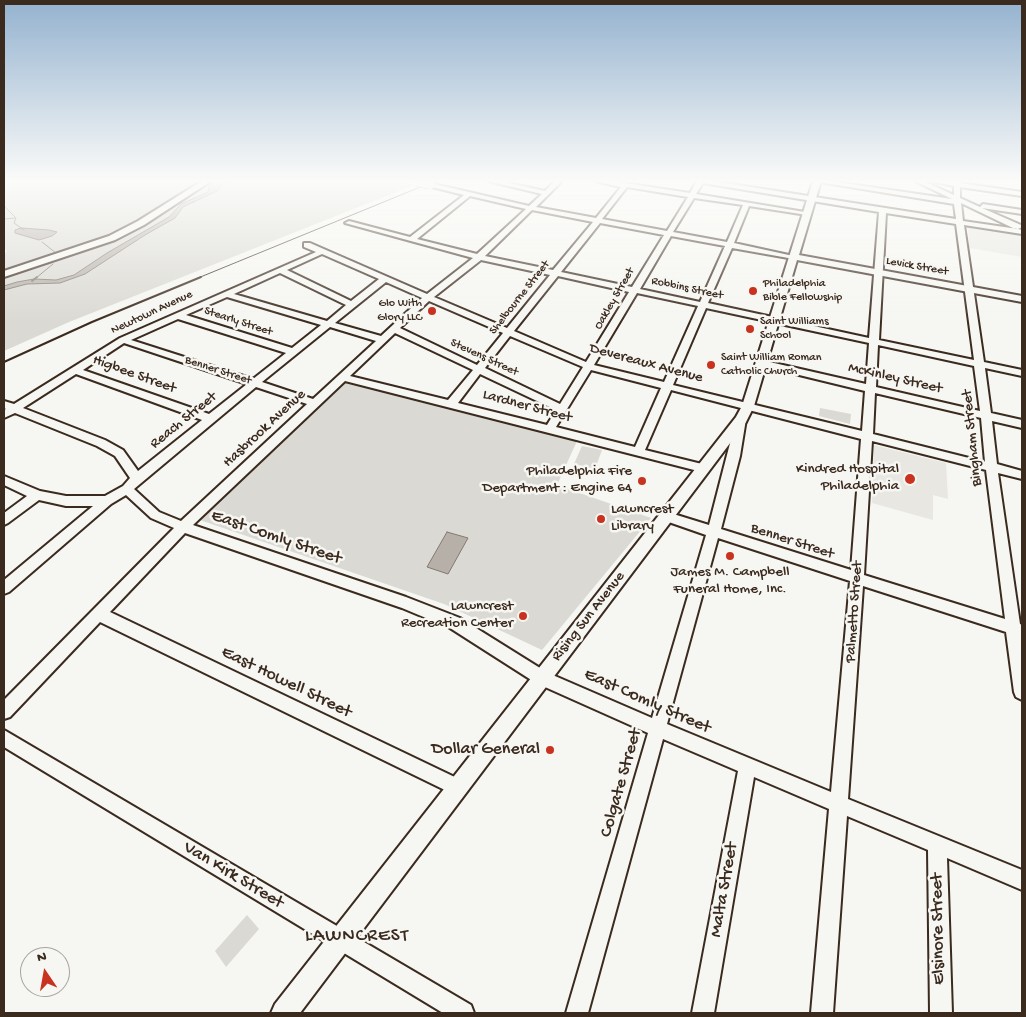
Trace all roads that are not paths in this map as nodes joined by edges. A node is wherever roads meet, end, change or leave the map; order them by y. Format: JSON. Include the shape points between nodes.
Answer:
{"nodes":[{"id":1,"x":131,"y":228,"type":"edge"},
{"id":2,"x":370,"y":228,"type":"edge"},
{"id":3,"x":425,"y":228,"type":"edge"},
{"id":4,"x":509,"y":228,"type":"edge"},
{"id":5,"x":591,"y":228,"type":"edge"},
{"id":6,"x":640,"y":228,"type":"edge"},
{"id":7,"x":671,"y":228,"type":"edge"},
{"id":8,"x":737,"y":228,"type":"edge"},
{"id":9,"x":802,"y":228,"type":"edge"},
{"id":10,"x":882,"y":228,"type":"edge"},
{"id":11,"x":963,"y":228,"type":"edge"},
{"id":12,"x":1003,"y":228,"type":"edge"},
{"id":13,"x":1022,"y":231,"type":"edge"},
{"id":14,"x":668,"y":234,"type":"junction"},
{"id":15,"x":412,"y":239,"type":"junction"},
{"id":16,"x":730,"y":244,"type":"junction"},
{"id":17,"x":307,"y":245,"type":"dead end"},
{"id":18,"x":321,"y":252,"type":"junction"},
{"id":19,"x":794,"y":256,"type":"junction"},
{"id":20,"x":479,"y":257,"type":"junction"},
{"id":21,"x":280,"y":270,"type":"junction"},
{"id":22,"x":879,"y":273,"type":"junction"},
{"id":23,"x":4,"y":274,"type":"edge"},
{"id":24,"x":555,"y":274,"type":"junction"},
{"id":25,"x":384,"y":279,"type":"junction"},
{"id":26,"x":969,"y":289,"type":"junction"},
{"id":27,"x":635,"y":291,"type":"junction"},
{"id":28,"x":226,"y":294,"type":"junction"},
{"id":29,"x":427,"y":298,"type":"junction"},
{"id":30,"x":1022,"y":299,"type":"edge"},
{"id":31,"x":351,"y":304,"type":"junction"},
{"id":32,"x":703,"y":305,"type":"junction"},
{"id":33,"x":176,"y":315,"type":"junction"},
{"id":34,"x":774,"y":321,"type":"junction"},
{"id":35,"x":328,"y":323,"type":"junction"},
{"id":36,"x":394,"y":329,"type":"junction"},
{"id":37,"x":508,"y":333,"type":"junction"},
{"id":38,"x":123,"y":340,"type":"junction"},
{"id":39,"x":383,"y":340,"type":"junction"},
{"id":40,"x":874,"y":342,"type":"junction"},
{"id":41,"x":292,"y":352,"type":"junction"},
{"id":42,"x":761,"y":363,"type":"junction"},
{"id":43,"x":980,"y":364,"type":"junction"},
{"id":44,"x":590,"y":367,"type":"junction"},
{"id":45,"x":75,"y":370,"type":"junction"},
{"id":46,"x":479,"y":370,"type":"junction"},
{"id":47,"x":1022,"y":373,"type":"edge"},
{"id":48,"x":344,"y":377,"type":"junction"},
{"id":49,"x":255,"y":383,"type":"junction"},
{"id":50,"x":666,"y":386,"type":"junction"},
{"id":51,"x":870,"y":389,"type":"junction"},
{"id":52,"x":314,"y":403,"type":"junction"},
{"id":53,"x":452,"y":403,"type":"junction"},
{"id":54,"x":4,"y":404,"type":"edge"},
{"id":55,"x":15,"y":408,"type":"junction"},
{"id":56,"x":562,"y":409,"type":"junction"},
{"id":57,"x":744,"y":412,"type":"junction"},
{"id":58,"x":4,"y":415,"type":"edge"},
{"id":59,"x":986,"y":416,"type":"junction"},
{"id":60,"x":211,"y":419,"type":"junction"},
{"id":61,"x":1022,"y":424,"type":"edge"},
{"id":62,"x":550,"y":429,"type":"junction"},
{"id":63,"x":867,"y":435,"type":"junction"},
{"id":64,"x":638,"y":451,"type":"junction"},
{"id":65,"x":991,"y":466,"type":"junction"},
{"id":66,"x":702,"y":468,"type":"junction"},
{"id":67,"x":1022,"y":475,"type":"edge"},
{"id":68,"x":4,"y":480,"type":"edge"},
{"id":69,"x":132,"y":483,"type":"junction"},
{"id":70,"x":37,"y":496,"type":"junction"},
{"id":71,"x":107,"y":501,"type":"junction"},
{"id":72,"x":667,"y":517,"type":"junction"},
{"id":73,"x":4,"y":520,"type":"edge"},
{"id":74,"x":182,"y":527,"type":"junction"},
{"id":75,"x":713,"y":533,"type":"junction"},
{"id":76,"x":858,"y":580,"type":"junction"},
{"id":77,"x":4,"y":588,"type":"edge"},
{"id":78,"x":99,"y":614,"type":"junction"},
{"id":79,"x":1018,"y":630,"type":"edge"},
{"id":80,"x":542,"y":678,"type":"junction"},
{"id":81,"x":1022,"y":692,"type":"edge"},
{"id":82,"x":4,"y":711,"type":"edge"},
{"id":83,"x":658,"y":729,"type":"junction"},
{"id":84,"x":4,"y":738,"type":"edge"},
{"id":85,"x":747,"y":767,"type":"junction"},
{"id":86,"x":457,"y":787,"type":"junction"},
{"id":87,"x":839,"y":805,"type":"junction"},
{"id":88,"x":937,"y":844,"type":"junction"},
{"id":89,"x":1022,"y":880,"type":"edge"},
{"id":90,"x":342,"y":940,"type":"junction"},
{"id":91,"x":284,"y":1013,"type":"edge"},
{"id":92,"x":463,"y":1013,"type":"edge"},
{"id":93,"x":578,"y":1013,"type":"edge"},
{"id":94,"x":703,"y":1013,"type":"edge"},
{"id":95,"x":822,"y":1013,"type":"edge"},
{"id":96,"x":941,"y":1013,"type":"edge"}],
"edges":[{"from":1,"to":23,"type":"main road","via":[[75,252]]},
{"from":2,"to":15,"type":"street","name":"Robbins Street"},
{"from":3,"to":15,"type":"street"},
{"from":4,"to":20,"type":"street","name":"Hasbrook Avenue"},
{"from":5,"to":24,"type":"street","name":"Shelbourne Street"},
{"from":6,"to":14,"type":"street","name":"Levick Street"},
{"from":7,"to":14,"type":"street","name":"Oakley Street"},
{"from":8,"to":16,"type":"street"},
{"from":9,"to":19,"type":"main road","name":"Rising Sun Avenue"},
{"from":10,"to":22,"type":"street","name":"Palmetto Street"},
{"from":11,"to":26,"type":"street","name":"Bingham Street"},
{"from":12,"to":13,"type":"street"},
{"from":14,"to":16,"type":"street","name":"Levick Street"},
{"from":14,"to":27,"type":"street","name":"Oakley Street"},
{"from":15,"to":20,"type":"street","name":"Robbins Street"},
{"from":16,"to":19,"type":"street","name":"Levick Street"},
{"from":16,"to":32,"type":"street"},
{"from":17,"to":18,"type":"street","name":"Devereaux Avenue"},
{"from":18,"to":21,"type":"street","name":"Newtown Avenue"},
{"from":18,"to":25,"type":"street","name":"Devereaux Avenue"},
{"from":19,"to":22,"type":"main road","name":"Levick Street"},
{"from":19,"to":34,"type":"main road","name":"Rising Sun Avenue"},
{"from":20,"to":24,"type":"street","name":"Robbins Street"},
{"from":20,"to":29,"type":"street","name":"Hasbrook Avenue"},
{"from":21,"to":28,"type":"street","name":"Newtown Avenue"},
{"from":21,"to":31,"type":"street"},
{"from":22,"to":26,"type":"main road","name":"Levick Street"},
{"from":22,"to":40,"type":"street","name":"Palmetto Street"},
{"from":24,"to":27,"type":"street","name":"Robbins Street"},
{"from":24,"to":37,"type":"street","name":"Shelbourne Street"},
{"from":25,"to":29,"type":"street","name":"Devereaux Avenue"},
{"from":25,"to":31,"type":"street","name":"Reach Street"},
{"from":26,"to":30,"type":"main road","name":"Levick Street"},
{"from":26,"to":43,"type":"street","name":"Bingham Street"},
{"from":27,"to":32,"type":"street","name":"Robbins Street"},
{"from":27,"to":44,"type":"street","name":"Oakley Street"},
{"from":28,"to":33,"type":"street","name":"Newtown Avenue"},
{"from":28,"to":35,"type":"street"},
{"from":29,"to":36,"type":"street","name":"Hasbrook Avenue"},
{"from":29,"to":37,"type":"street","name":"Devereaux Avenue"},
{"from":31,"to":35,"type":"street","name":"Reach Street"},
{"from":32,"to":34,"type":"street","name":"Robbins Street"},
{"from":32,"to":50,"type":"street"},
{"from":33,"to":38,"type":"street","name":"Newtown Avenue"},
{"from":33,"to":41,"type":"street","name":"Stearly Street"},
{"from":34,"to":40,"type":"street","name":"Robbins Street"},
{"from":34,"to":42,"type":"main road","name":"Rising Sun Avenue"},
{"from":35,"to":39,"type":"street"},
{"from":35,"to":41,"type":"street","name":"Reach Street"},
{"from":36,"to":39,"type":"street","name":"Hasbrook Avenue"},
{"from":36,"to":46,"type":"street","name":"Stevens Street"},
{"from":37,"to":44,"type":"street","name":"Devereaux Avenue"},
{"from":37,"to":46,"type":"street","name":"Shelbourne Street"},
{"from":38,"to":45,"type":"street","name":"Newtown Avenue"},
{"from":38,"to":49,"type":"street","name":"Benner Street"},
{"from":39,"to":48,"type":"street","name":"Hasbrook Avenue"},
{"from":40,"to":43,"type":"street","name":"Robbins Street"},
{"from":40,"to":51,"type":"street","name":"Palmetto Street"},
{"from":41,"to":49,"type":"street","name":"Reach Street"},
{"from":42,"to":51,"type":"street","name":"McKinley Street"},
{"from":42,"to":57,"type":"main road","name":"Rising Sun Avenue"},
{"from":43,"to":47,"type":"street","name":"Robbins Street"},
{"from":43,"to":59,"type":"street","name":"Bingham Street"},
{"from":44,"to":50,"type":"street","name":"Devereaux Avenue"},
{"from":44,"to":56,"type":"street","name":"Oakley Street"},
{"from":45,"to":55,"type":"street","name":"Newtown Avenue"},
{"from":45,"to":60,"type":"street","name":"Higbee Street"},
{"from":46,"to":53,"type":"street","name":"Shelbourne Street"},
{"from":46,"to":56,"type":"street","name":"Stevens Street"},
{"from":48,"to":52,"type":"street","name":"Hasbrook Avenue"},
{"from":48,"to":53,"type":"street","name":"Lardner Street"},
{"from":49,"to":52,"type":"street","name":"Benner Street"},
{"from":49,"to":60,"type":"street","name":"Reach Street"},
{"from":50,"to":57,"type":"street","name":"Devereaux Avenue"},
{"from":50,"to":64,"type":"street"},
{"from":51,"to":59,"type":"street","name":"McKinley Street"},
{"from":51,"to":63,"type":"street","name":"Palmetto Street"},
{"from":52,"to":74,"type":"street","name":"Hasbrook Avenue"},
{"from":53,"to":62,"type":"street","name":"Lardner Street"},
{"from":54,"to":55,"type":"street","name":"East Comly Street"},
{"from":55,"to":58,"type":"street","name":"Newtown Avenue"},
{"from":55,"to":69,"type":"street","name":"East Comly Street","via":[[119,453]]},
{"from":56,"to":62,"type":"street","name":"Oakley Street"},
{"from":57,"to":63,"type":"street","name":"Devereaux Avenue"},
{"from":57,"to":66,"type":"main road","name":"Rising Sun Avenue"},
{"from":57,"to":75,"type":"street","name":"Colgate Street"},
{"from":59,"to":61,"type":"street","name":"McKinley Street"},
{"from":59,"to":65,"type":"street","name":"Bingham Street"},
{"from":60,"to":69,"type":"street","name":"Reach Street"},
{"from":62,"to":64,"type":"street","name":"Lardner Street"},
{"from":63,"to":65,"type":"street","name":"Devereaux Avenue"},
{"from":63,"to":76,"type":"street","name":"Palmetto Street"},
{"from":64,"to":66,"type":"street","name":"Lardner Street"},
{"from":65,"to":67,"type":"street","name":"Devereaux Avenue"},
{"from":65,"to":79,"type":"street","name":"Bingham Street"},
{"from":66,"to":72,"type":"main road","name":"Rising Sun Avenue"},
{"from":68,"to":70,"type":"street"},
{"from":69,"to":71,"type":"street","name":"Reach Street"},
{"from":69,"to":74,"type":"street","name":"East Comly Street","via":[[155,515]]},
{"from":70,"to":71,"type":"street","via":[[66,501]]},
{"from":70,"to":73,"type":"street"},
{"from":71,"to":77,"type":"street","name":"Reach Street"},
{"from":72,"to":75,"type":"street","name":"Benner Street"},
{"from":72,"to":80,"type":"main road","name":"Rising Sun Avenue"},
{"from":74,"to":78,"type":"street","name":"Hasbrook Avenue"},
{"from":74,"to":80,"type":"street","name":"East Comly Street","via":[[454,622]]},
{"from":75,"to":76,"type":"street","name":"Benner Street"},
{"from":75,"to":83,"type":"street","name":"Colgate Street"},
{"from":76,"to":79,"type":"street","name":"Benner Street"},
{"from":76,"to":87,"type":"street","name":"Palmetto Street"},
{"from":78,"to":82,"type":"street","name":"Hasbrook Avenue"},
{"from":78,"to":86,"type":"street","name":"East Howell Street"},
{"from":79,"to":81,"type":"street","name":"Bingham Street"},
{"from":80,"to":83,"type":"street","name":"East Comly Street"},
{"from":80,"to":86,"type":"main road","name":"Rising Sun Avenue"},
{"from":83,"to":85,"type":"street","name":"East Comly Street"},
{"from":83,"to":93,"type":"street","name":"Colgate Street"},
{"from":84,"to":90,"type":"street","name":"Van Kirk Street"},
{"from":85,"to":87,"type":"street","name":"East Comly Street"},
{"from":85,"to":94,"type":"street","name":"Malta Street"},
{"from":86,"to":90,"type":"main road","name":"Rising Sun Avenue"},
{"from":87,"to":88,"type":"street","name":"East Comly Street"},
{"from":87,"to":95,"type":"street","name":"Palmetto Street"},
{"from":88,"to":89,"type":"street","name":"East Comly Street"},
{"from":88,"to":96,"type":"street","name":"Elsinore Street"},
{"from":90,"to":91,"type":"main road","name":"Rising Sun Avenue"},
{"from":90,"to":92,"type":"street","name":"Van Kirk Street"}]}
